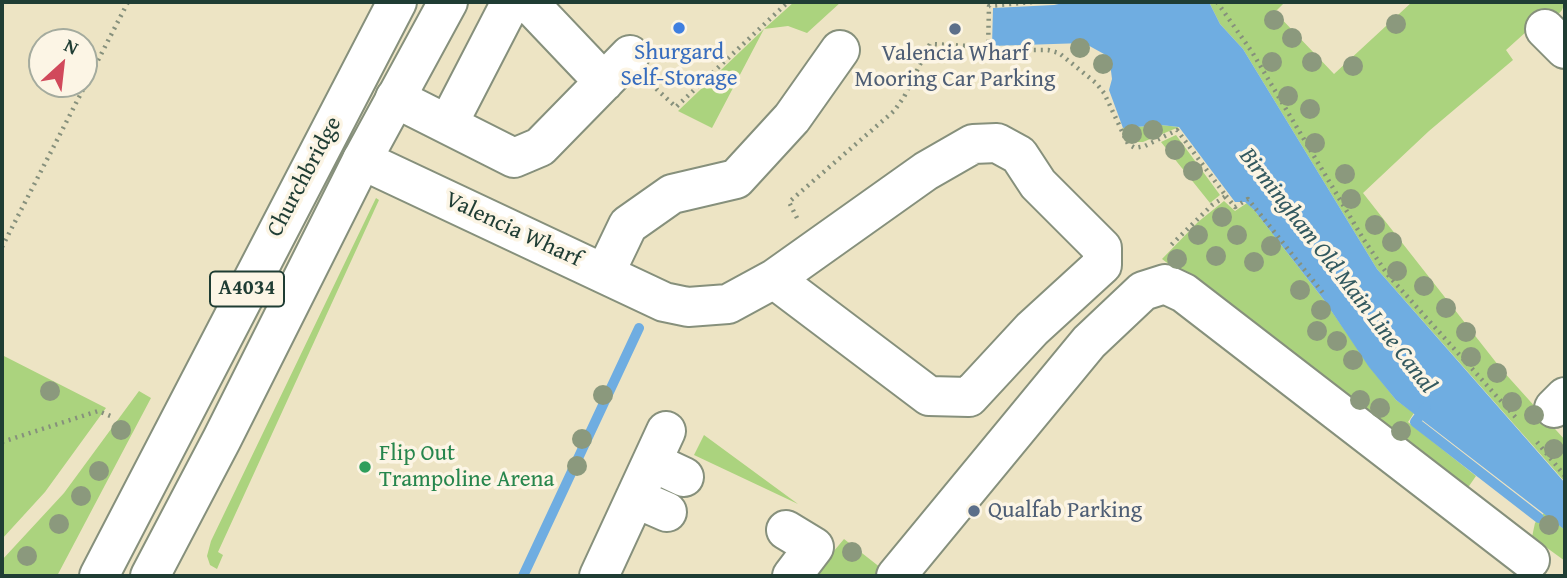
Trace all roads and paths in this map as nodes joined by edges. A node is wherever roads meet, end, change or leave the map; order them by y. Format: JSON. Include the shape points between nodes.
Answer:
{"nodes":[{"id":1,"x":128,"y":2,"type":"edge"},
{"id":2,"x":397,"y":2,"type":"edge"},
{"id":3,"x":448,"y":2,"type":"edge"},
{"id":4,"x":511,"y":2,"type":"edge"},
{"id":5,"x":528,"y":2,"type":"edge"},
{"id":6,"x":788,"y":2,"type":"edge"},
{"id":7,"x":1032,"y":2,"type":"edge"},
{"id":8,"x":1217,"y":2,"type":"edge"},
{"id":9,"x":988,"y":47,"type":"junction"},
{"id":10,"x":840,"y":50,"type":"dead end"},
{"id":11,"x":620,"y":66,"type":"junction"},
{"id":12,"x":395,"y":98,"type":"junction"},
{"id":13,"x":448,"y":124,"type":"junction"},
{"id":14,"x":362,"y":160,"type":"junction"},
{"id":15,"x":1226,"y":196,"type":"junction"},
{"id":16,"x":1195,"y":221,"type":"dead end"},
{"id":17,"x":2,"y":247,"type":"edge"},
{"id":18,"x":814,"y":250,"type":"junction"},
{"id":19,"x":605,"y":273,"type":"junction"},
{"id":20,"x":774,"y":279,"type":"junction"},
{"id":21,"x":1323,"y":293,"type":"dead end"},
{"id":22,"x":113,"y":417,"type":"dead end"},
{"id":23,"x":1545,"y":418,"type":"edge"},
{"id":24,"x":2,"y":442,"type":"edge"},
{"id":25,"x":667,"y":457,"type":"dead end"},
{"id":26,"x":1565,"y":476,"type":"edge"},
{"id":27,"x":786,"y":530,"type":"dead end"},
{"id":28,"x":1530,"y":560,"type":"dead end"},
{"id":29,"x":161,"y":572,"type":"edge"},
{"id":30,"x":99,"y":576,"type":"edge"},
{"id":31,"x":599,"y":576,"type":"edge"},
{"id":32,"x":792,"y":576,"type":"edge"},
{"id":33,"x":896,"y":576,"type":"edge"}],
"edges":[{"from":1,"to":17,"type":"path"},
{"from":2,"to":30,"type":"main road","name":"Churchbridge","number":"A4034"},
{"from":3,"to":12,"type":"main road","name":"Churchbridge","number":"A4034"},
{"from":4,"to":13,"type":"main road"},
{"from":5,"to":11,"type":"main road"},
{"from":6,"to":11,"type":"path","via":[[677,107]]},
{"from":7,"to":9,"type":"path","via":[[989,6]]},
{"from":8,"to":23,"type":"path","via":[[1388,275]]},
{"from":9,"to":15,"type":"path","via":[[1059,53],[1104,93],[1128,144],[1145,146],[1177,130]]},
{"from":9,"to":18,"type":"path","via":[[930,44],[894,111],[789,202]]},
{"from":10,"to":19,"type":"main road","via":[[792,118],[736,179],[672,194],[628,225]]},
{"from":11,"to":13,"type":"main road","via":[[540,148],[514,158]]},
{"from":12,"to":13,"type":"main road"},
{"from":12,"to":14,"type":"main road","name":"Churchbridge","number":"A4034"},
{"from":14,"to":19,"type":"main road","name":"Valencia Wharf"},
{"from":14,"to":29,"type":"main road","name":"Churchbridge","number":"A4034"},
{"from":15,"to":16,"type":"path"},
{"from":15,"to":21,"type":"path","via":[[1235,207],[1248,199]]},
{"from":18,"to":20,"type":"main road","name":"Valencia Wharf"},
{"from":18,"to":20,"type":"main road","name":"Valencia Wharf","via":[[926,171],[973,144],[997,144],[1018,155],[1038,184],[1102,248],[1102,265],[1032,329],[969,397],[929,396]]},
{"from":19,"to":20,"type":"main road","name":"Valencia Wharf","via":[[664,302],[688,307],[727,304]]},
{"from":22,"to":24,"type":"path","via":[[97,411]]},
{"from":23,"to":26,"type":"path"},
{"from":25,"to":31,"type":"main road","via":[[651,505]]},
{"from":27,"to":32,"type":"main road","via":[[814,547]]},
{"from":28,"to":33,"type":"main road","via":[[1184,293],[1164,284],[1143,291],[1089,342]]}]}
